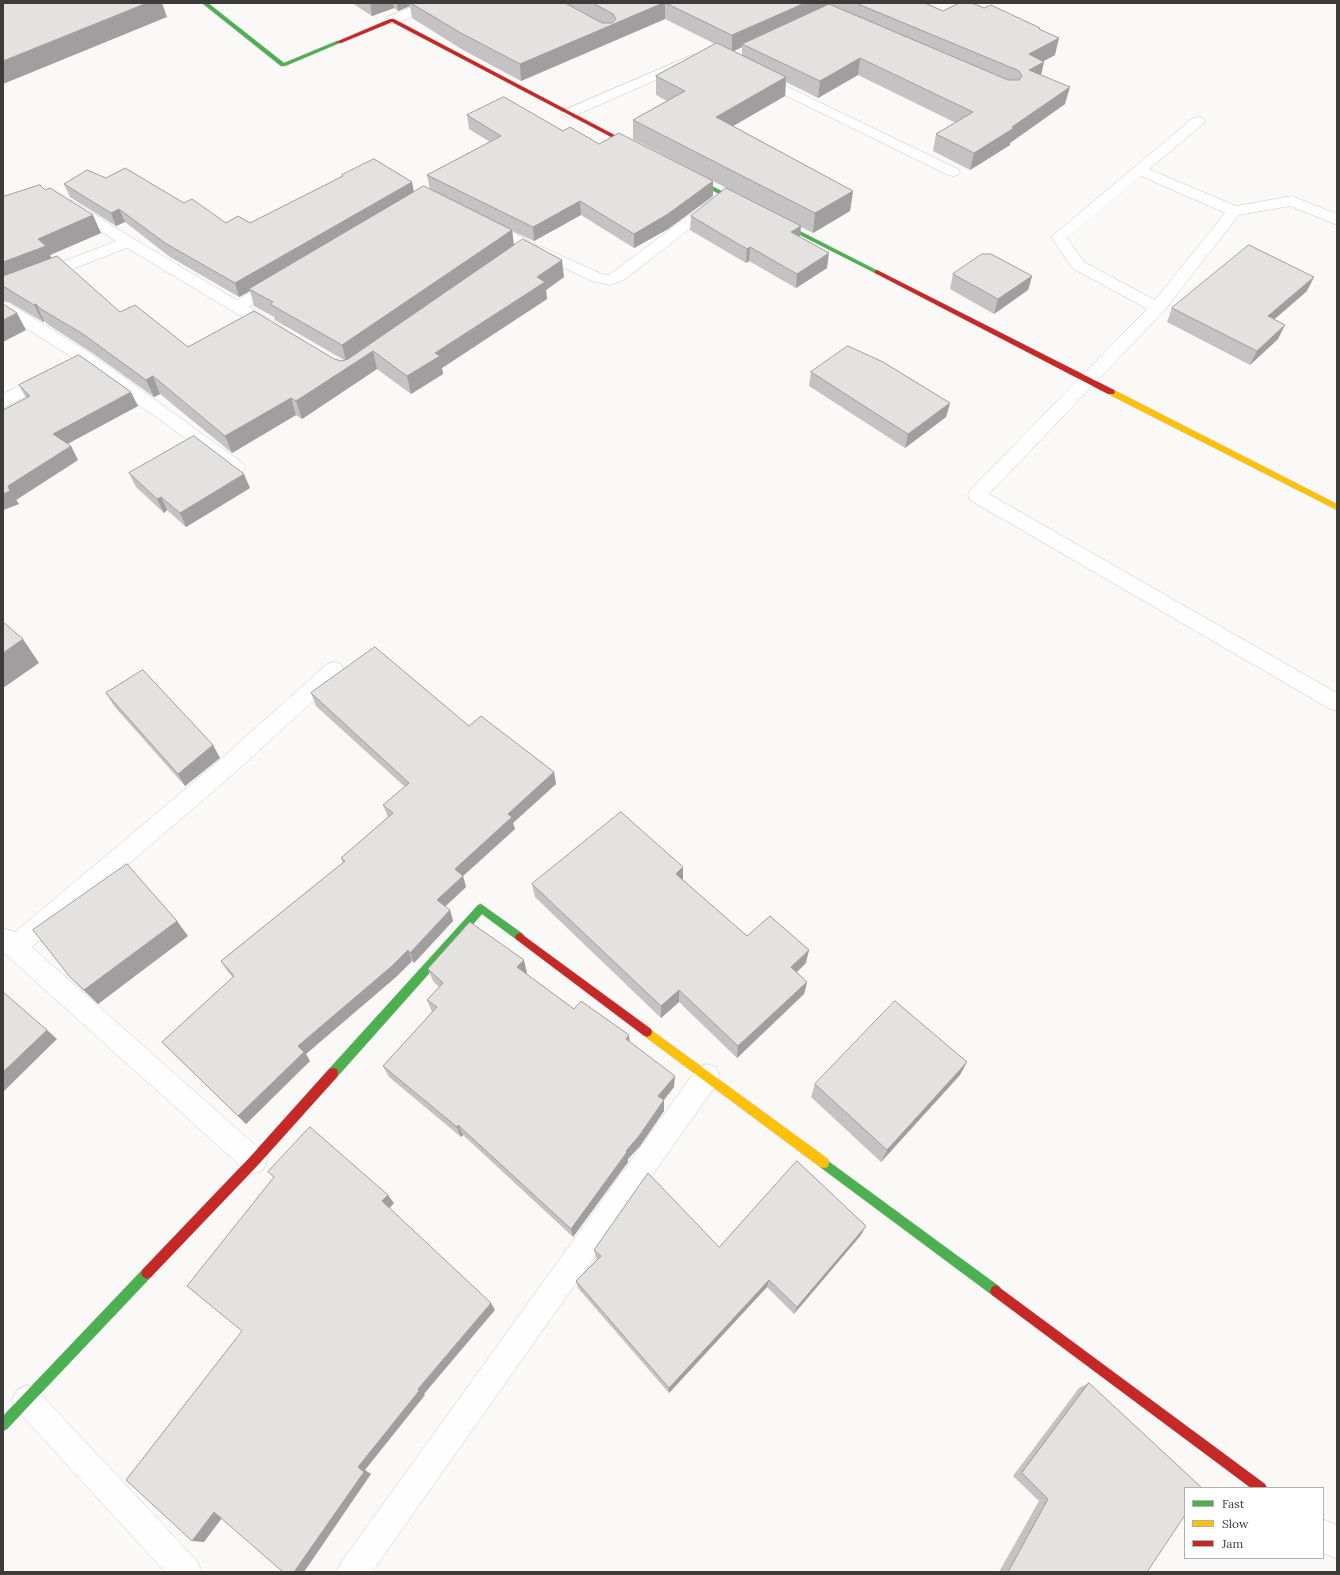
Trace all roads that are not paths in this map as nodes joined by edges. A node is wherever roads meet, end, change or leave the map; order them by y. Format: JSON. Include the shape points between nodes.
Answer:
{"nodes":[{"id":1,"x":205,"y":3,"type":"edge"},
{"id":2,"x":432,"y":3,"type":"edge"},
{"id":3,"x":392,"y":20,"type":"junction"},
{"id":4,"x":702,"y":55,"type":"edge"},
{"id":5,"x":748,"y":71,"type":"edge"},
{"id":6,"x":568,"y":113,"type":"junction"},
{"id":7,"x":1198,"y":121,"type":"dead end"},
{"id":8,"x":650,"y":156,"type":"edge"},
{"id":9,"x":677,"y":170,"type":"edge"},
{"id":10,"x":1139,"y":170,"type":"junction"},
{"id":11,"x":953,"y":172,"type":"dead end"},
{"id":12,"x":725,"y":195,"type":"junction"},
{"id":13,"x":61,"y":199,"type":"edge"},
{"id":14,"x":1234,"y":211,"type":"junction"},
{"id":15,"x":474,"y":219,"type":"edge"},
{"id":16,"x":1337,"y":220,"type":"edge"},
{"id":17,"x":128,"y":242,"type":"junction"},
{"id":18,"x":528,"y":246,"type":"junction"},
{"id":19,"x":495,"y":268,"type":"edge"},
{"id":20,"x":292,"y":275,"type":"edge"},
{"id":21,"x":3,"y":291,"type":"edge"},
{"id":22,"x":3,"y":307,"type":"edge"},
{"id":23,"x":237,"y":307,"type":"junction"},
{"id":24,"x":1157,"y":308,"type":"junction"},
{"id":25,"x":291,"y":339,"type":"edge"},
{"id":26,"x":73,"y":364,"type":"junction"},
{"id":27,"x":1088,"y":381,"type":"junction"},
{"id":28,"x":3,"y":401,"type":"edge"},
{"id":29,"x":237,"y":467,"type":"edge"},
{"id":30,"x":1337,"y":507,"type":"edge"},
{"id":31,"x":334,"y":670,"type":"dead end"},
{"id":32,"x":1337,"y":703,"type":"edge"},
{"id":33,"x":9,"y":942,"type":"edge"},
{"id":34,"x":707,"y":1076,"type":"junction"},
{"id":35,"x":254,"y":1161,"type":"junction"},
{"id":36,"x":27,"y":1400,"type":"junction"},
{"id":37,"x":3,"y":1425,"type":"edge"},
{"id":38,"x":1260,"y":1487,"type":"edge"},
{"id":39,"x":1324,"y":1535,"type":"edge"},
{"id":40,"x":1337,"y":1544,"type":"edge"},
{"id":41,"x":186,"y":1572,"type":"edge"},
{"id":42,"x":353,"y":1572,"type":"edge"}],
"edges":[{"from":1,"to":3,"type":"street","via":[[283,65]]},
{"from":2,"to":3,"type":"street"},
{"from":3,"to":6,"type":"street"},
{"from":4,"to":6,"type":"street"},
{"from":5,"to":11,"type":"street"},
{"from":6,"to":8,"type":"street"},
{"from":7,"to":10,"type":"street"},
{"from":9,"to":12,"type":"street"},
{"from":10,"to":14,"type":"street"},
{"from":10,"to":24,"type":"street","via":[[1059,237],[1078,265]]},
{"from":12,"to":18,"type":"street","via":[[618,277],[610,280],[598,278]]},
{"from":12,"to":27,"type":"street"},
{"from":13,"to":17,"type":"street"},
{"from":14,"to":16,"type":"street","via":[[1292,201]]},
{"from":14,"to":24,"type":"street"},
{"from":15,"to":18,"type":"street"},
{"from":17,"to":21,"type":"street"},
{"from":17,"to":23,"type":"street"},
{"from":18,"to":19,"type":"street"},
{"from":20,"to":23,"type":"street"},
{"from":22,"to":26,"type":"street"},
{"from":23,"to":25,"type":"street"},
{"from":24,"to":27,"type":"street"},
{"from":26,"to":28,"type":"street"},
{"from":26,"to":29,"type":"street"},
{"from":27,"to":30,"type":"street"},
{"from":27,"to":32,"type":"street","via":[[977,495]]},
{"from":31,"to":33,"type":"street","via":[[223,770]]},
{"from":33,"to":35,"type":"street"},
{"from":34,"to":35,"type":"street","via":[[481,908]]},
{"from":34,"to":38,"type":"street"},
{"from":34,"to":42,"type":"street"},
{"from":35,"to":36,"type":"street"},
{"from":36,"to":37,"type":"street"},
{"from":36,"to":41,"type":"street"},
{"from":39,"to":40,"type":"street"}]}
